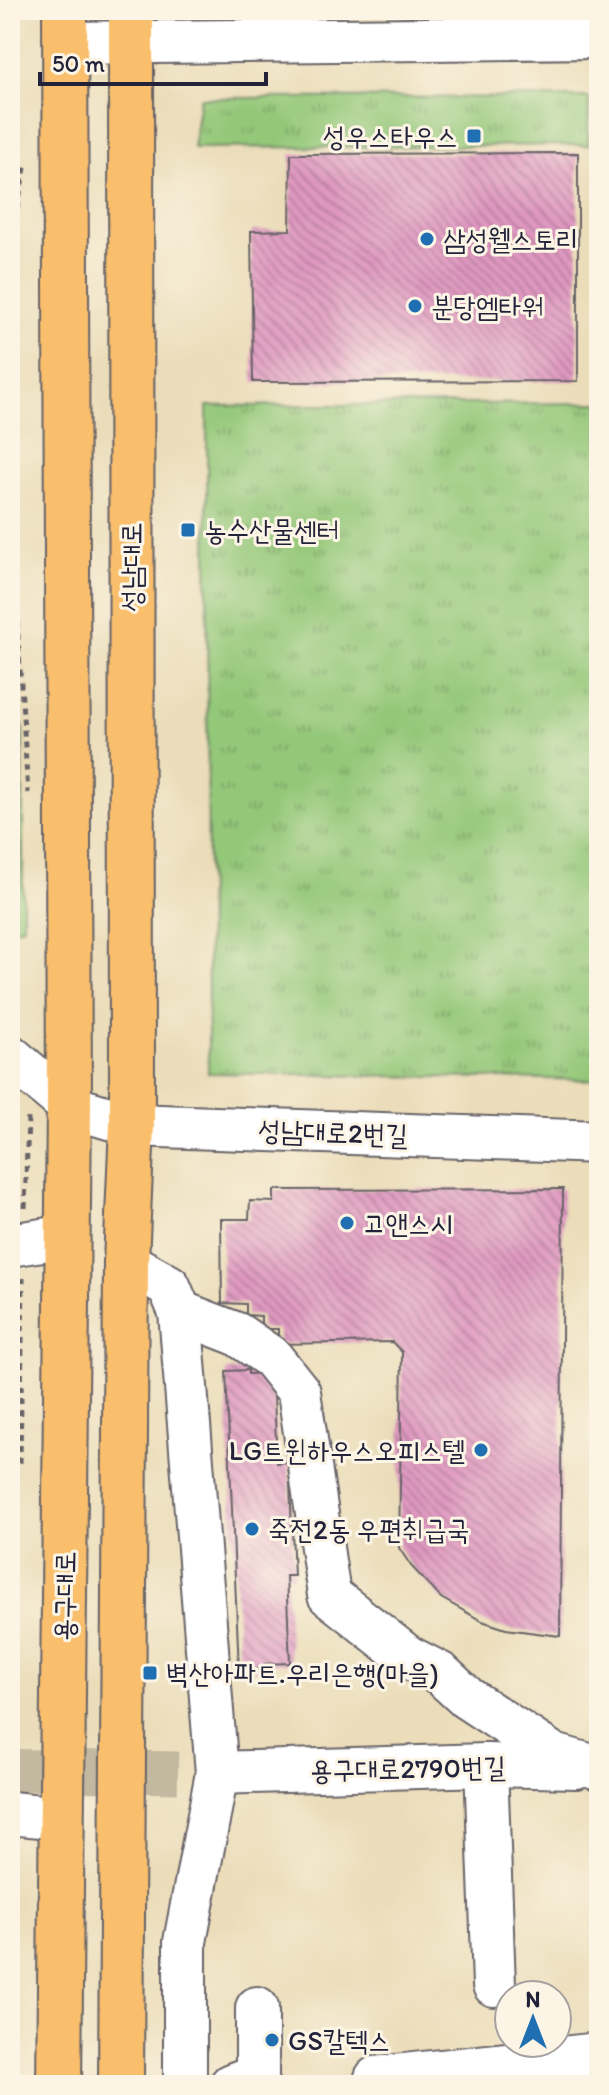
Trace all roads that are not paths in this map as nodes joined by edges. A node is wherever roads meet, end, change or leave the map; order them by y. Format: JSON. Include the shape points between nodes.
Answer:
{"nodes":[{"id":1,"x":65,"y":27,"type":"edge"},
{"id":2,"x":131,"y":27,"type":"edge"},
{"id":3,"x":599,"y":37,"type":"edge"},
{"id":4,"x":20,"y":1065,"type":"edge"},
{"id":5,"x":69,"y":1106,"type":"junction"},
{"id":6,"x":132,"y":1125,"type":"junction"},
{"id":7,"x":599,"y":1142,"type":"edge"},
{"id":8,"x":68,"y":1236,"type":"junction"},
{"id":9,"x":17,"y":1244,"type":"edge"},
{"id":10,"x":126,"y":1262,"type":"junction"},
{"id":11,"x":180,"y":1312,"type":"junction"},
{"id":12,"x":486,"y":1765,"type":"junction"},
{"id":13,"x":599,"y":1768,"type":"edge"},
{"id":14,"x":217,"y":1773,"type":"junction"},
{"id":15,"x":10,"y":1813,"type":"edge"},
{"id":16,"x":62,"y":1818,"type":"junction"},
{"id":17,"x":494,"y":1979,"type":"edge"},
{"id":18,"x":257,"y":2008,"type":"dead end"},
{"id":19,"x":599,"y":2054,"type":"edge"},
{"id":20,"x":375,"y":2082,"type":"edge"},
{"id":21,"x":59,"y":2085,"type":"edge"},
{"id":22,"x":121,"y":2085,"type":"edge"},
{"id":23,"x":185,"y":2085,"type":"edge"},
{"id":24,"x":231,"y":2085,"type":"edge"}],
"edges":[{"from":1,"to":2,"type":"street"},
{"from":1,"to":5,"type":"main road"},
{"from":2,"to":3,"type":"street"},
{"from":2,"to":6,"type":"main road","name":"성남대로"},
{"from":4,"to":5,"type":"street"},
{"from":5,"to":6,"type":"street","name":"성남대로2번길"},
{"from":5,"to":8,"type":"main road","name":"용구대로"},
{"from":6,"to":7,"type":"street","name":"성남대로2번길"},
{"from":6,"to":10,"type":"main road","name":"용구대로"},
{"from":8,"to":9,"type":"street"},
{"from":8,"to":16,"type":"main road","name":"용구대로"},
{"from":10,"to":11,"type":"street","via":[[169,1286]]},
{"from":10,"to":22,"type":"main road","name":"용구대로"},
{"from":11,"to":13,"type":"street","via":[[237,1334],[272,1358],[299,1392],[329,1595],[408,1657],[441,1674],[467,1698],[554,1755]]},
{"from":11,"to":14,"type":"street"},
{"from":12,"to":13,"type":"street","name":"용구대로2790번길"},
{"from":12,"to":14,"type":"street","name":"용구대로2790번길"},
{"from":12,"to":17,"type":"street"},
{"from":14,"to":23,"type":"street","via":[[185,1942]]},
{"from":15,"to":16,"type":"street"},
{"from":16,"to":21,"type":"main road","name":"용구대로"},
{"from":18,"to":24,"type":"street","via":[[257,2075]]},
{"from":19,"to":20,"type":"street"}]}
